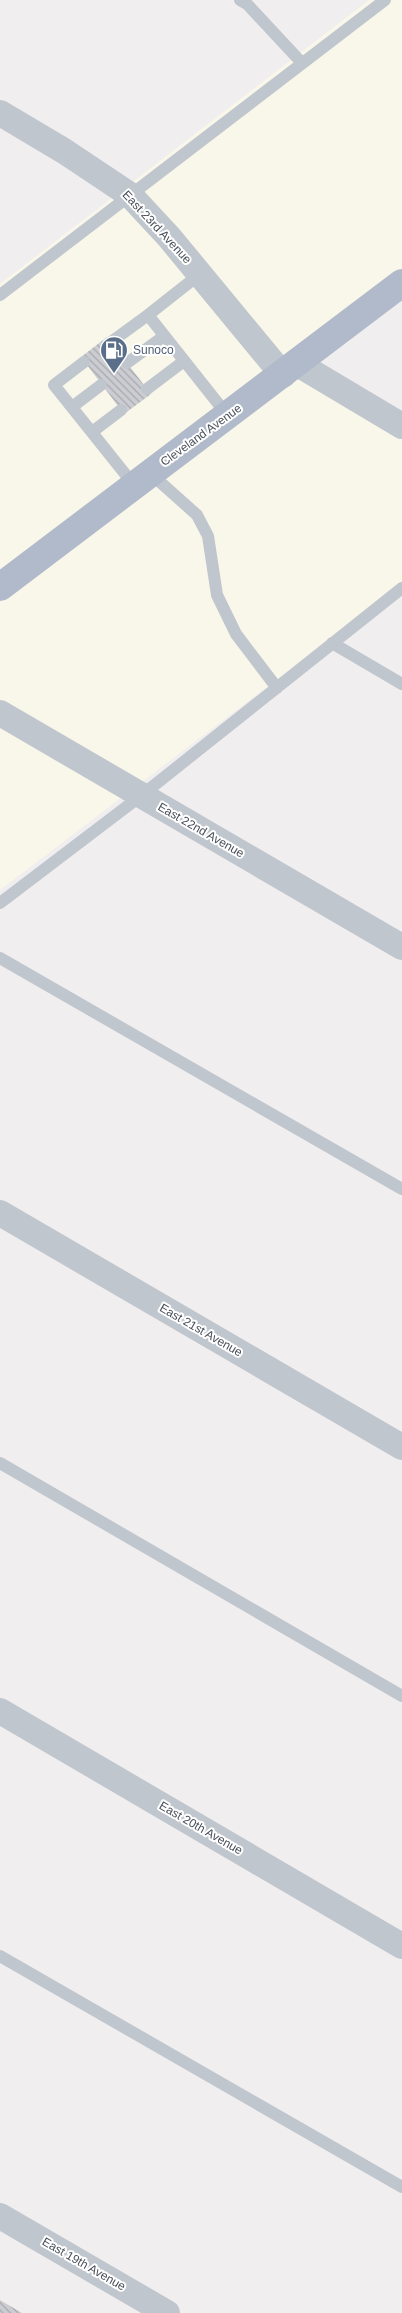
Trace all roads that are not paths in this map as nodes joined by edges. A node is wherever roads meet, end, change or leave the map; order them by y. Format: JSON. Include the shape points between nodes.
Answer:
{"nodes":[{"id":1,"x":240,"y":0,"type":"edge"},
{"id":2,"x":385,"y":0,"type":"edge"},
{"id":3,"x":302,"y":63,"type":"junction"},
{"id":4,"x":0,"y":114,"type":"edge"},
{"id":5,"x":130,"y":195,"type":"junction"},
{"id":6,"x":200,"y":274,"type":"junction"},
{"id":7,"x":402,"y":283,"type":"edge"},
{"id":8,"x":0,"y":294,"type":"edge"},
{"id":9,"x":148,"y":315,"type":"junction"},
{"id":10,"x":164,"y":336,"type":"junction"},
{"id":11,"x":111,"y":342,"type":"dead end"},
{"id":12,"x":184,"y":361,"type":"junction"},
{"id":13,"x":84,"y":362,"type":"dead end"},
{"id":14,"x":128,"y":363,"type":"dead end"},
{"id":15,"x":290,"y":369,"type":"junction"},
{"id":16,"x":101,"y":385,"type":"dead end"},
{"id":17,"x":147,"y":389,"type":"dead end"},
{"id":18,"x":72,"y":406,"type":"junction"},
{"id":19,"x":121,"y":410,"type":"dead end"},
{"id":20,"x":228,"y":416,"type":"junction"},
{"id":21,"x":402,"y":426,"type":"edge"},
{"id":22,"x":92,"y":432,"type":"junction"},
{"id":23,"x":142,"y":479,"type":"junction"},
{"id":24,"x":0,"y":587,"type":"edge"},
{"id":25,"x":402,"y":588,"type":"edge"},
{"id":26,"x":332,"y":643,"type":"junction"},
{"id":27,"x":402,"y":684,"type":"edge"},
{"id":28,"x":277,"y":688,"type":"junction"},
{"id":29,"x":0,"y":713,"type":"edge"},
{"id":30,"x":142,"y":795,"type":"junction"},
{"id":31,"x":0,"y":903,"type":"edge"},
{"id":32,"x":402,"y":947,"type":"edge"},
{"id":33,"x":0,"y":958,"type":"edge"},
{"id":34,"x":402,"y":1189,"type":"edge"},
{"id":35,"x":0,"y":1213,"type":"edge"},
{"id":36,"x":402,"y":1446,"type":"edge"},
{"id":37,"x":0,"y":1463,"type":"edge"},
{"id":38,"x":402,"y":1696,"type":"edge"},
{"id":39,"x":0,"y":1711,"type":"edge"},
{"id":40,"x":402,"y":1946,"type":"edge"},
{"id":41,"x":0,"y":1956,"type":"edge"},
{"id":42,"x":402,"y":2187,"type":"edge"},
{"id":43,"x":0,"y":2216,"type":"edge"},
{"id":44,"x":167,"y":2313,"type":"edge"}],
"edges":[{"from":1,"to":3,"type":"lane"},
{"from":2,"to":3,"type":"lane"},
{"from":3,"to":5,"type":"lane"},
{"from":4,"to":5,"type":"street","name":"East 23rd Avenue"},
{"from":5,"to":6,"type":"street","name":"East 23rd Avenue"},
{"from":5,"to":8,"type":"lane"},
{"from":6,"to":9,"type":"lane"},
{"from":6,"to":15,"type":"street","name":"East 23rd Avenue"},
{"from":7,"to":15,"type":"main road","name":"Cleveland Avenue"},
{"from":9,"to":10,"type":"lane"},
{"from":9,"to":11,"type":"lane"},
{"from":10,"to":12,"type":"lane"},
{"from":10,"to":14,"type":"lane"},
{"from":12,"to":17,"type":"lane"},
{"from":12,"to":20,"type":"lane"},
{"from":13,"to":18,"type":"lane","via":[[54,385]]},
{"from":15,"to":20,"type":"main road","name":"Cleveland Avenue"},
{"from":15,"to":21,"type":"street","name":"East 23rd Avenue"},
{"from":16,"to":18,"type":"lane"},
{"from":18,"to":22,"type":"lane"},
{"from":19,"to":22,"type":"lane"},
{"from":20,"to":23,"type":"main road","name":"Cleveland Avenue"},
{"from":22,"to":23,"type":"lane"},
{"from":23,"to":24,"type":"main road","name":"Cleveland Avenue"},
{"from":23,"to":28,"type":"lane","via":[[197,515],[208,536],[217,595],[236,634]]},
{"from":25,"to":26,"type":"lane"},
{"from":26,"to":27,"type":"lane"},
{"from":26,"to":28,"type":"lane"},
{"from":28,"to":30,"type":"lane"},
{"from":29,"to":30,"type":"street","name":"East 22nd Avenue"},
{"from":30,"to":31,"type":"lane"},
{"from":30,"to":32,"type":"street","name":"East 22nd Avenue"},
{"from":33,"to":34,"type":"lane"},
{"from":35,"to":36,"type":"street","name":"East 21st Avenue"},
{"from":37,"to":38,"type":"lane"},
{"from":39,"to":40,"type":"street","name":"East 20th Avenue"},
{"from":41,"to":42,"type":"lane"},
{"from":43,"to":44,"type":"street","name":"East 19th Avenue"}]}
